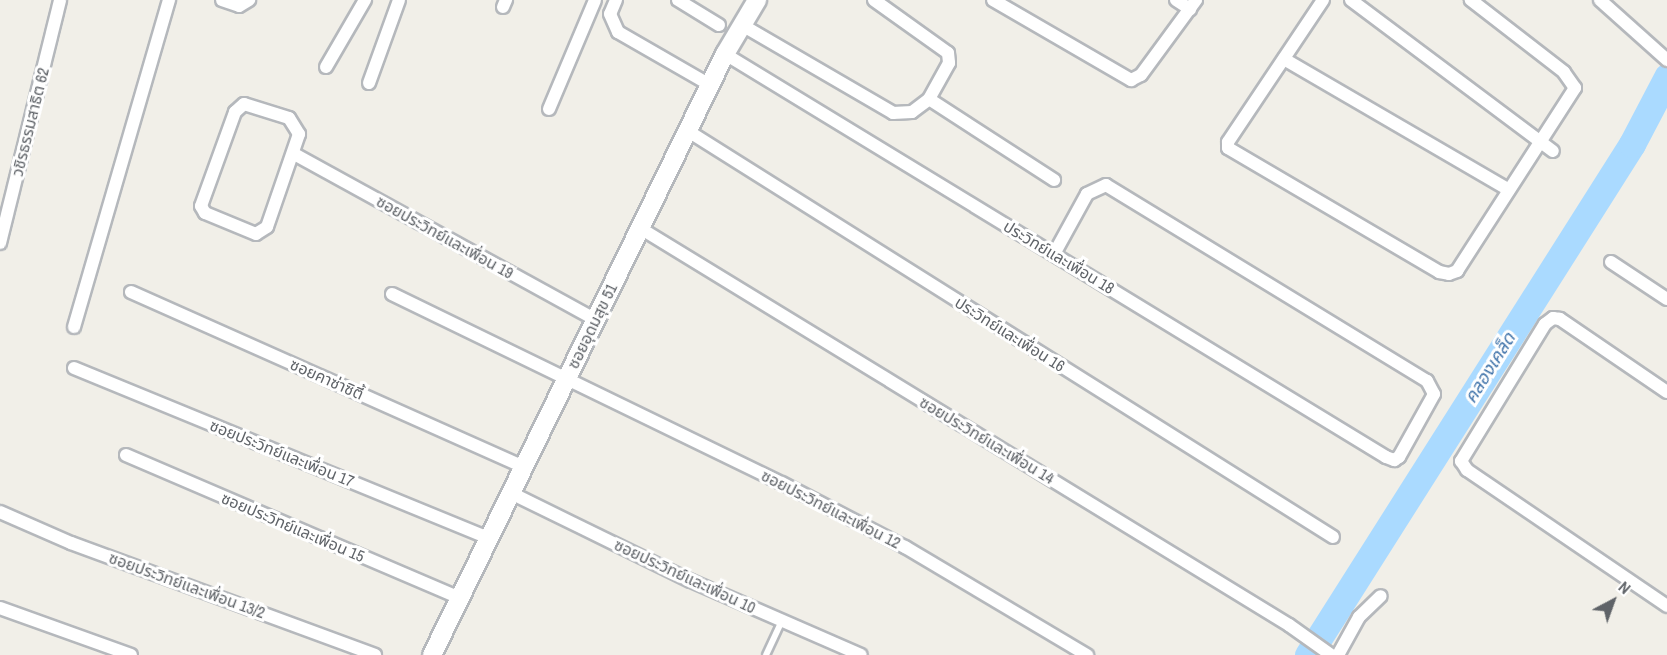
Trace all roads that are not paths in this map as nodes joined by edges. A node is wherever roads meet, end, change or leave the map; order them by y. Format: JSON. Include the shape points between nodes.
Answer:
{"nodes":[{"id":1,"x":60,"y":0,"type":"edge"},
{"id":2,"x":169,"y":0,"type":"edge"},
{"id":3,"x":222,"y":0,"type":"edge"},
{"id":4,"x":249,"y":0,"type":"edge"},
{"id":5,"x":365,"y":0,"type":"edge"},
{"id":6,"x":399,"y":0,"type":"edge"},
{"id":7,"x":595,"y":0,"type":"edge"},
{"id":8,"x":616,"y":0,"type":"edge"},
{"id":9,"x":678,"y":0,"type":"edge"},
{"id":10,"x":757,"y":0,"type":"edge"},
{"id":11,"x":874,"y":0,"type":"edge"},
{"id":12,"x":993,"y":0,"type":"edge"},
{"id":13,"x":1176,"y":0,"type":"edge"},
{"id":14,"x":1323,"y":0,"type":"edge"},
{"id":15,"x":1351,"y":0,"type":"edge"},
{"id":16,"x":1471,"y":0,"type":"edge"},
{"id":17,"x":1600,"y":0,"type":"edge"},
{"id":18,"x":1193,"y":4,"type":"edge"},
{"id":19,"x":719,"y":25,"type":"dead end"},
{"id":20,"x":742,"y":25,"type":"junction"},
{"id":21,"x":725,"y":54,"type":"junction"},
{"id":22,"x":1284,"y":59,"type":"junction"},
{"id":23,"x":1667,"y":60,"type":"edge"},
{"id":24,"x":326,"y":67,"type":"dead end"},
{"id":25,"x":369,"y":83,"type":"dead end"},
{"id":26,"x":710,"y":84,"type":"junction"},
{"id":27,"x":929,"y":99,"type":"junction"},
{"id":28,"x":549,"y":109,"type":"dead end"},
{"id":29,"x":688,"y":131,"type":"junction"},
{"id":30,"x":1540,"y":142,"type":"junction"},
{"id":31,"x":1553,"y":151,"type":"dead end"},
{"id":32,"x":294,"y":154,"type":"junction"},
{"id":33,"x":1054,"y":180,"type":"dead end"},
{"id":34,"x":1509,"y":190,"type":"junction"},
{"id":35,"x":640,"y":228,"type":"junction"},
{"id":36,"x":0,"y":243,"type":"edge"},
{"id":37,"x":1054,"y":254,"type":"junction"},
{"id":38,"x":1611,"y":262,"type":"dead end"},
{"id":39,"x":131,"y":292,"type":"dead end"},
{"id":40,"x":393,"y":294,"type":"dead end"},
{"id":41,"x":1667,"y":299,"type":"edge"},
{"id":42,"x":596,"y":320,"type":"junction"},
{"id":43,"x":74,"y":327,"type":"dead end"},
{"id":44,"x":74,"y":368,"type":"dead end"},
{"id":45,"x":567,"y":379,"type":"junction"},
{"id":46,"x":1667,"y":392,"type":"edge"},
{"id":47,"x":126,"y":455,"type":"dead end"},
{"id":48,"x":524,"y":467,"type":"junction"},
{"id":49,"x":511,"y":494,"type":"junction"},
{"id":50,"x":0,"y":512,"type":"edge"},
{"id":51,"x":1333,"y":537,"type":"dead end"},
{"id":52,"x":489,"y":538,"type":"junction"},
{"id":53,"x":1381,"y":596,"type":"dead end"},
{"id":54,"x":459,"y":598,"type":"junction"},
{"id":55,"x":1667,"y":606,"type":"edge"},
{"id":56,"x":0,"y":608,"type":"edge"},
{"id":57,"x":782,"y":620,"type":"junction"},
{"id":58,"x":131,"y":655,"type":"edge"},
{"id":59,"x":375,"y":655,"type":"edge"},
{"id":60,"x":432,"y":655,"type":"edge"},
{"id":61,"x":766,"y":655,"type":"edge"},
{"id":62,"x":861,"y":655,"type":"edge"},
{"id":63,"x":1087,"y":655,"type":"edge"},
{"id":64,"x":1331,"y":655,"type":"edge"},
{"id":65,"x":1338,"y":655,"type":"edge"}],
"edges":[{"from":1,"to":36,"type":"street","name":"วชิรธรรมสาธิต 62"},
{"from":2,"to":43,"type":"street"},
{"from":3,"to":4,"type":"street","via":[[239,6]]},
{"from":5,"to":24,"type":"street"},
{"from":6,"to":25,"type":"street"},
{"from":7,"to":28,"type":"street"},
{"from":8,"to":26,"type":"street","via":[[610,14],[618,32]]},
{"from":9,"to":19,"type":"street"},
{"from":10,"to":20,"type":"street","name":"ซอยอุดมสุข 51"},
{"from":11,"to":27,"type":"street","via":[[948,53],[949,63]]},
{"from":12,"to":18,"type":"street","via":[[1131,80],[1141,75]]},
{"from":13,"to":18,"type":"street"},
{"from":14,"to":22,"type":"street"},
{"from":15,"to":30,"type":"street"},
{"from":16,"to":30,"type":"street","via":[[1571,79],[1575,88]]},
{"from":17,"to":23,"type":"street"},
{"from":20,"to":21,"type":"street","name":"ซอยอุดมสุข 51"},
{"from":20,"to":27,"type":"street","via":[[893,113],[912,112]]},
{"from":21,"to":26,"type":"street","name":"ซอยอุดมสุข 51"},
{"from":21,"to":37,"type":"street","name":"ประวิทย์และเพื่อน 18"},
{"from":22,"to":34,"type":"street"},
{"from":22,"to":34,"type":"street","via":[[1228,142],[1233,154],[1439,272],[1449,274],[1457,271]]},
{"from":26,"to":29,"type":"street","name":"ซอยอุดมสุข 51"},
{"from":27,"to":33,"type":"street"},
{"from":29,"to":35,"type":"street","name":"ซอยอุดมสุข 51"},
{"from":29,"to":51,"type":"street","name":"ประวิทย์และเพื่อน 16"},
{"from":30,"to":31,"type":"street"},
{"from":30,"to":34,"type":"street"},
{"from":32,"to":32,"type":"street","via":[[299,134],[293,120],[249,104],[241,105],[201,199],[202,209],[252,234],[260,233],[267,227]]},
{"from":32,"to":42,"type":"street","name":"ซอยประวิทย์และเพื่อน 19"},
{"from":35,"to":42,"type":"street","name":"ซอยอุดมสุข 51"},
{"from":35,"to":64,"type":"street","name":"ซอยประวิทย์และเพื่อน 14"},
{"from":37,"to":37,"type":"street","name":"ประวิทย์และเพื่อน 18","via":[[1394,460],[1400,457],[1434,394],[1432,386],[1106,185],[1087,194]]},
{"from":38,"to":41,"type":"street"},
{"from":39,"to":48,"type":"street","name":"ซอยคาซ่าซิตี้"},
{"from":40,"to":45,"type":"street","name":"ซอยประวิทย์และเพื่อน 12"},
{"from":42,"to":45,"type":"street","name":"ซอยอุดมสุข 51"},
{"from":44,"to":52,"type":"street","name":"ซอยประวิทย์และเพื่อน 17"},
{"from":45,"to":48,"type":"street","name":"ซอยอุดมสุข 51"},
{"from":45,"to":63,"type":"street","name":"ซอยประวิทย์และเพื่อน 12","via":[[905,547]]},
{"from":46,"to":55,"type":"street","via":[[1553,318],[1545,324],[1461,461],[1467,470]]},
{"from":47,"to":54,"type":"street","name":"ซอยประวิทย์และเพื่อน 15"},
{"from":48,"to":49,"type":"street","name":"ซอยอุดมสุข 51"},
{"from":49,"to":52,"type":"street","name":"ซอยอุดมสุข 51"},
{"from":49,"to":57,"type":"street","name":"ซอยประวิทย์และเพื่อน 10","via":[[691,581]]},
{"from":50,"to":59,"type":"street","name":"ซอยประวิทย์และเพื่อน 13/2","via":[[71,543]]},
{"from":52,"to":54,"type":"street","name":"ซอยอุดมสุข 51"},
{"from":53,"to":65,"type":"street","via":[[1359,617]]},
{"from":54,"to":60,"type":"street","name":"ซอยอุดมสุข 51"},
{"from":56,"to":58,"type":"street"},
{"from":57,"to":61,"type":"lane"},
{"from":57,"to":62,"type":"street","name":"ซอยประวิทย์และเพื่อน 10"}]}
